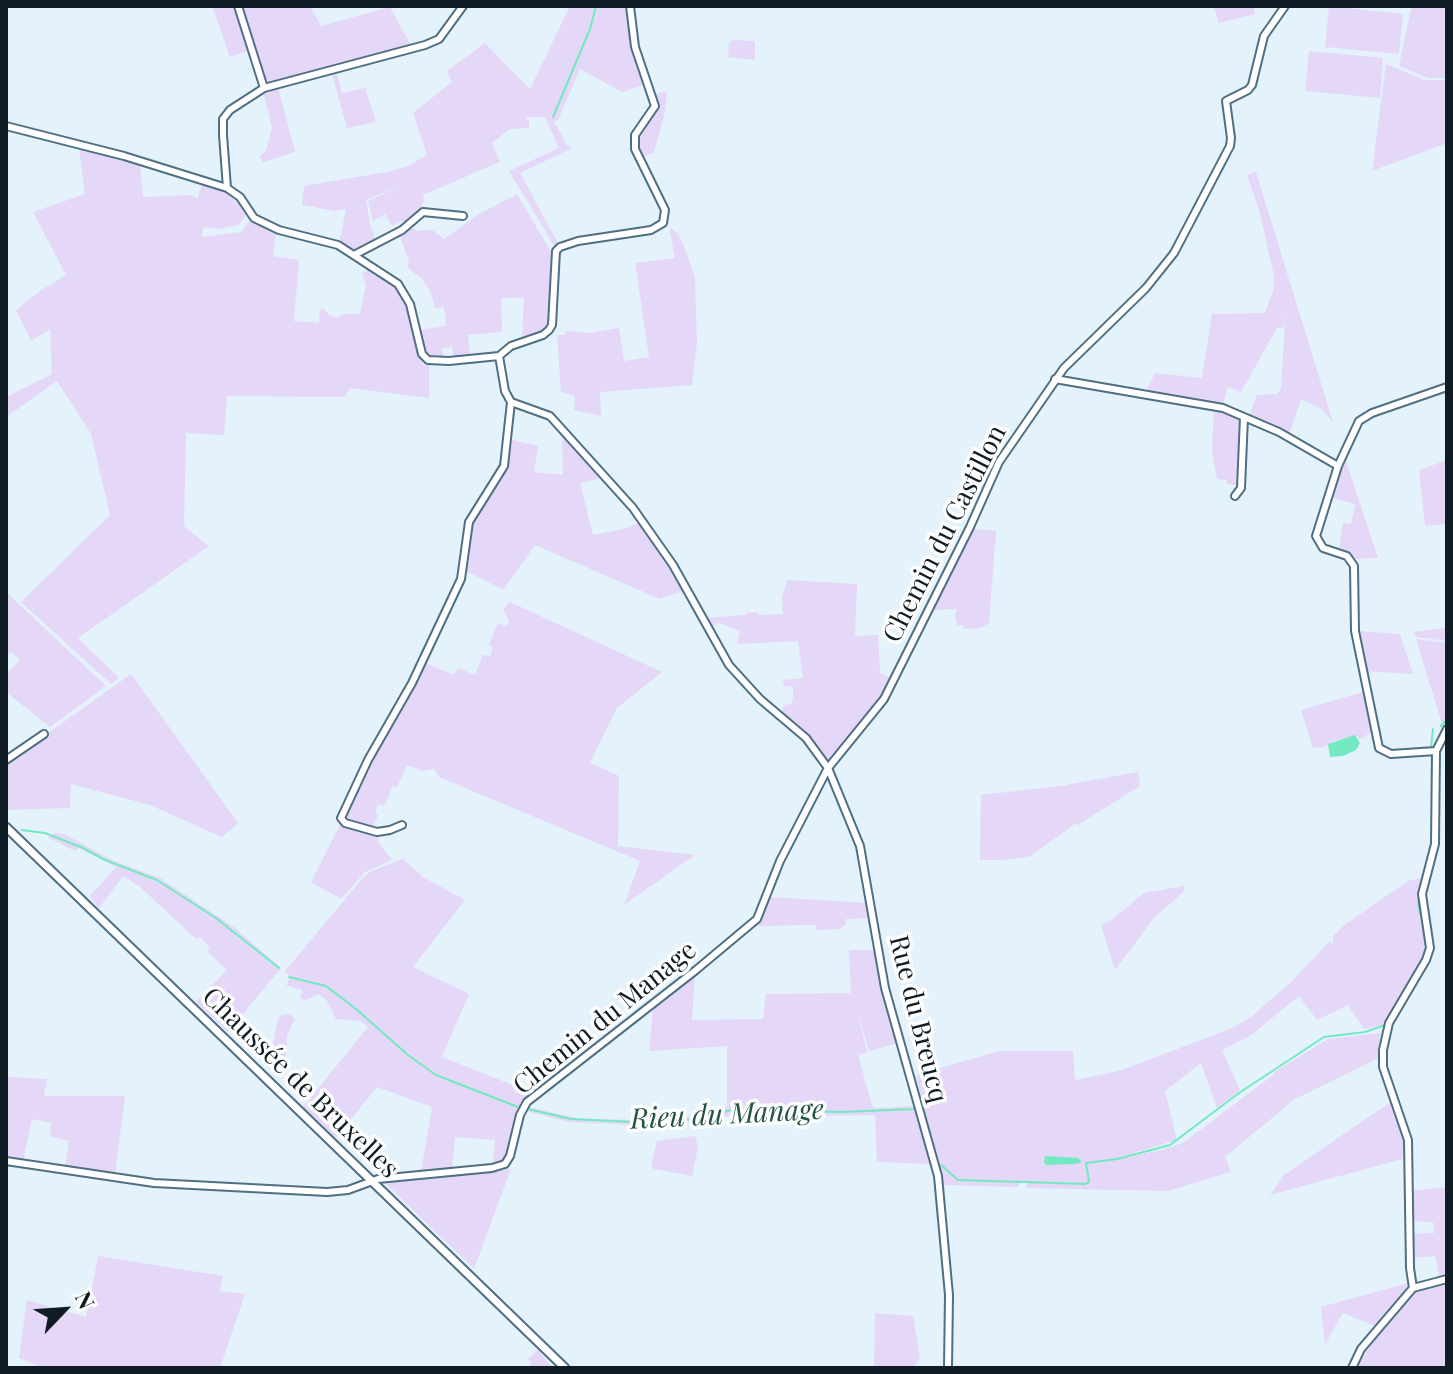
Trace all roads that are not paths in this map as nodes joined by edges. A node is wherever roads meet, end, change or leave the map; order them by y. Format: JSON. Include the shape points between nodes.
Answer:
{"nodes":[{"id":1,"x":238,"y":6,"type":"edge"},
{"id":2,"x":463,"y":6,"type":"edge"},
{"id":3,"x":630,"y":6,"type":"edge"},
{"id":4,"x":1285,"y":6,"type":"edge"},
{"id":5,"x":264,"y":88,"type":"junction"},
{"id":6,"x":6,"y":126,"type":"edge"},
{"id":7,"x":227,"y":188,"type":"junction"},
{"id":8,"x":463,"y":216,"type":"dead end"},
{"id":9,"x":354,"y":255,"type":"junction"},
{"id":10,"x":499,"y":356,"type":"junction"},
{"id":11,"x":1055,"y":379,"type":"junction"},
{"id":12,"x":1447,"y":387,"type":"edge"},
{"id":13,"x":511,"y":402,"type":"junction"},
{"id":14,"x":1244,"y":417,"type":"junction"},
{"id":15,"x":1338,"y":466,"type":"junction"},
{"id":16,"x":1235,"y":496,"type":"dead end"},
{"id":17,"x":1447,"y":729,"type":"edge"},
{"id":18,"x":44,"y":734,"type":"dead end"},
{"id":19,"x":1436,"y":751,"type":"junction"},
{"id":20,"x":6,"y":760,"type":"edge"},
{"id":21,"x":828,"y":768,"type":"junction"},
{"id":22,"x":402,"y":825,"type":"dead end"},
{"id":23,"x":6,"y":827,"type":"edge"},
{"id":24,"x":6,"y":1161,"type":"edge"},
{"id":25,"x":372,"y":1182,"type":"junction"},
{"id":26,"x":1447,"y":1279,"type":"edge"},
{"id":27,"x":1413,"y":1288,"type":"junction"},
{"id":28,"x":565,"y":1368,"type":"edge"},
{"id":29,"x":948,"y":1368,"type":"edge"},
{"id":30,"x":1352,"y":1368,"type":"edge"}],
"edges":[{"from":1,"to":5,"type":"street"},
{"from":2,"to":5,"type":"street","via":[[439,39],[425,45]]},
{"from":3,"to":10,"type":"street","via":[[635,47],[655,106],[635,135],[635,149],[665,210],[663,223],[651,230],[560,247],[552,325],[543,335]]},
{"from":4,"to":11,"type":"street","name":"Chemin du Castillon","via":[[1264,36],[1251,88],[1226,101],[1230,146],[1174,253]]},
{"from":5,"to":7,"type":"street","via":[[223,119]]},
{"from":6,"to":7,"type":"street"},
{"from":7,"to":9,"type":"street","via":[[254,218],[269,226],[338,245]]},
{"from":8,"to":9,"type":"street","via":[[423,212],[402,230]]},
{"from":9,"to":10,"type":"street","via":[[406,293],[419,347],[428,360]]},
{"from":10,"to":13,"type":"street"},
{"from":11,"to":14,"type":"street","via":[[1223,408]]},
{"from":11,"to":21,"type":"street","name":"Chemin du Castillon","via":[[999,462],[884,699]]},
{"from":12,"to":15,"type":"street","via":[[1365,416],[1355,426]]},
{"from":13,"to":21,"type":"street","name":"Rue du Breucq","via":[[550,416],[633,508],[737,676],[806,738]]},
{"from":13,"to":22,"type":"street","via":[[504,466],[469,522],[461,579],[341,818],[377,832]]},
{"from":14,"to":15,"type":"street"},
{"from":14,"to":16,"type":"street","via":[[1241,488]]},
{"from":15,"to":19,"type":"street","via":[[1317,541],[1347,556],[1354,566],[1355,631],[1379,748],[1391,754]]},
{"from":17,"to":19,"type":"street"},
{"from":18,"to":20,"type":"street"},
{"from":19,"to":27,"type":"street","via":[[1435,844],[1421,903],[1430,948],[1389,1023],[1383,1050],[1383,1067],[1408,1140]]},
{"from":21,"to":25,"type":"street","name":"Chemin du Manage","via":[[753,923],[527,1102],[505,1164]]},
{"from":21,"to":29,"type":"street","name":"Rue du Breucq","via":[[860,846],[885,988],[938,1176],[949,1295]]},
{"from":23,"to":25,"type":"main road","name":"Chaussée de Bruxelles"},
{"from":24,"to":25,"type":"street","name":"Chemin du Manage","via":[[176,1185],[327,1192]]},
{"from":25,"to":28,"type":"main road","name":"Chaussée de Bruxelles"},
{"from":26,"to":27,"type":"street"},
{"from":27,"to":30,"type":"street","via":[[1361,1349]]}]}
